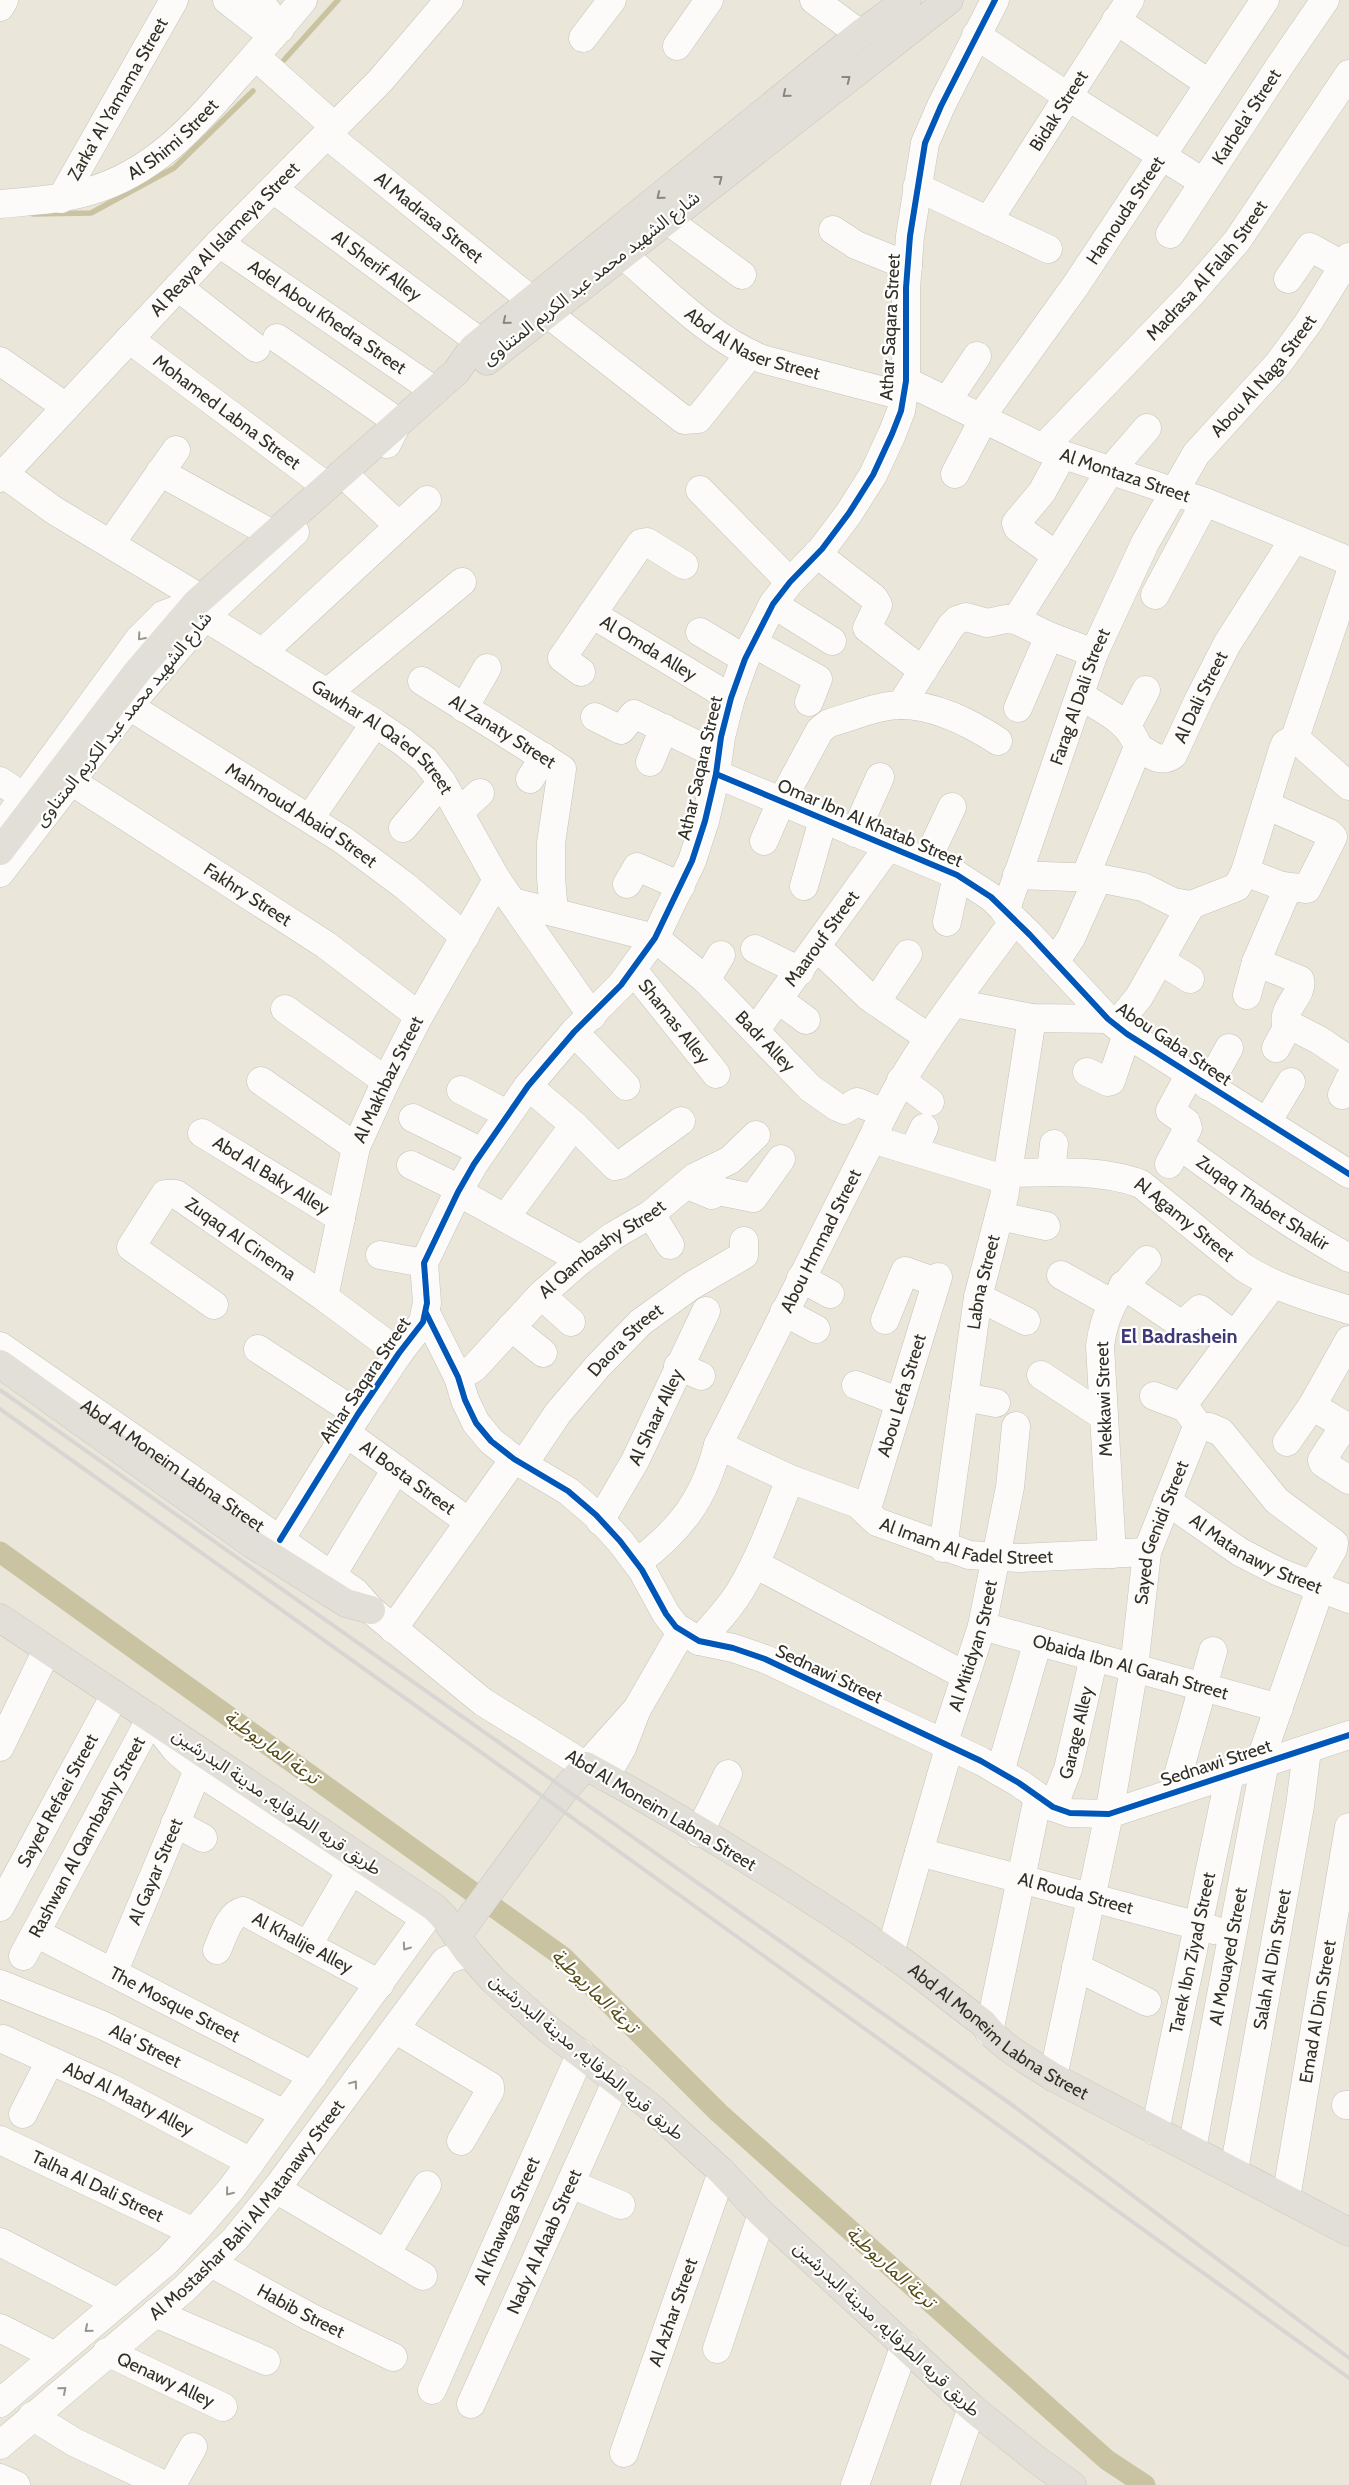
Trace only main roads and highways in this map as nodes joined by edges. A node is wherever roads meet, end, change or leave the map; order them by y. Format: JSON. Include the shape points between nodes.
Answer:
{"nodes":[{"id":1,"x":907,"y":0,"type":"edge"},
{"id":2,"x":949,"y":0,"type":"edge"},
{"id":3,"x":539,"y":307,"type":"junction"},
{"id":4,"x":456,"y":372,"type":"junction"},
{"id":5,"x":0,"y":851,"type":"edge"},
{"id":6,"x":0,"y":1364,"type":"edge"},
{"id":7,"x":0,"y":1597,"type":"edge"},
{"id":8,"x":371,"y":1610,"type":"road end"},
{"id":9,"x":0,"y":1618,"type":"edge"},
{"id":10,"x":151,"y":1718,"type":"junction"},
{"id":11,"x":528,"y":1854,"type":"junction"},
{"id":12,"x":462,"y":1944,"type":"junction"},
{"id":13,"x":1349,"y":2232,"type":"edge"},
{"id":14,"x":1072,"y":2485,"type":"edge"}],
"edges":[{"from":1,"to":3,"type":"main road","name":"شارع الشهيد محمد عبد الكريم المتناوى","one_way":true,"via":[[860,34]]},
{"from":3,"to":2,"type":"main road","name":"شارع الشهيد محمد عبد الكريم المتناوى","one_way":true,"via":[[622,254]]},
{"from":3,"to":4,"type":"main road","name":"شارع الشهيد محمد عبد الكريم المتناوى","one_way":true,"via":[[480,342]]},
{"from":3,"to":4,"type":"main road","name":"شارع الشهيد محمد عبد الكريم المتناوى","via":[[482,365]]},
{"from":4,"to":5,"type":"main road","via":[[398,422],[338,483],[272,534],[137,672],[66,776]]},
{"from":6,"to":8,"type":"main road","via":[[252,1544],[346,1603]]},
{"from":7,"to":10,"type":"main road","via":[[115,1674],[132,1688]]},
{"from":9,"to":10,"type":"main road","name":"طريق قريه الطرفايه, مدينة البدرشين"},
{"from":10,"to":12,"type":"main road","name":"طريق قريه الطرفايه, مدينة البدرشين","via":[[430,1913],[444,1916]]},
{"from":11,"to":12,"type":"main road"},
{"from":11,"to":12,"type":"main road","via":[[477,1910]]},
{"from":11,"to":13,"type":"main road","name":"Abd Al Moneim Labna Street","via":[[565,1789],[596,1771],[782,1882],[890,1953],[983,2023],[989,2032],[1052,2077]]},
{"from":12,"to":14,"type":"main road","name":"طريق قريه الطرفايه, مدينة البدرشين","via":[[493,1980],[542,2023],[653,2109],[972,2408]]}]}
